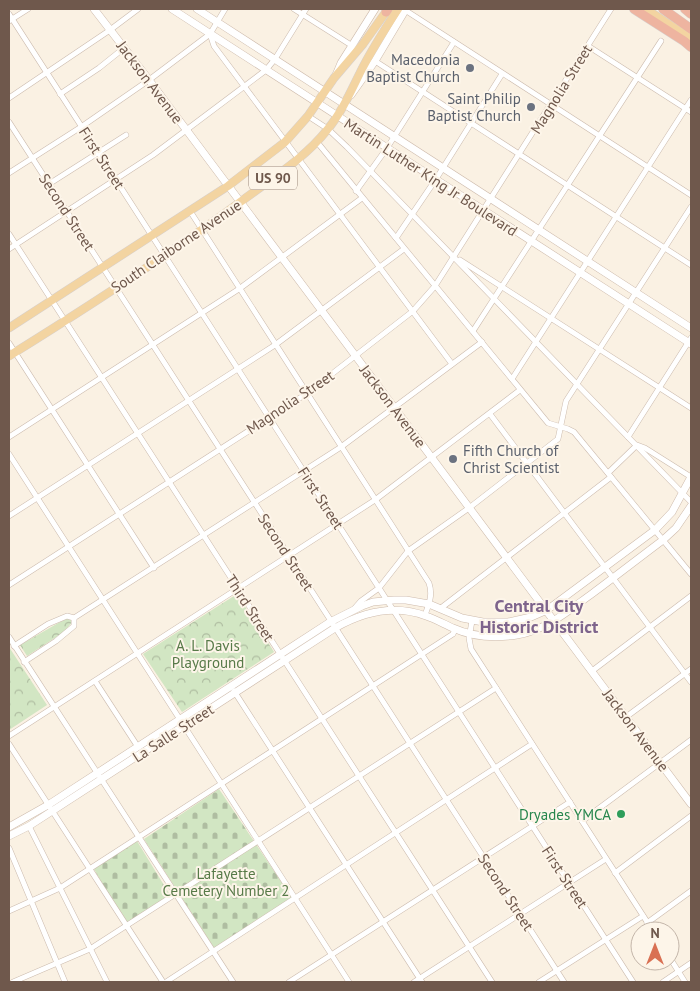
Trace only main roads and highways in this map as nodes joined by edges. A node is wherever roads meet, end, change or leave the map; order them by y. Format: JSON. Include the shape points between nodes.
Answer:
{"nodes":[{"id":1,"x":403,"y":9,"type":"edge"},
{"id":2,"x":634,"y":9,"type":"edge"},
{"id":3,"x":646,"y":9,"type":"edge"},
{"id":4,"x":663,"y":9,"type":"edge"},
{"id":5,"x":673,"y":9,"type":"edge"},
{"id":6,"x":685,"y":9,"type":"edge"},
{"id":7,"x":387,"y":10,"type":"edge"},
{"id":8,"x":691,"y":14,"type":"edge"},
{"id":9,"x":691,"y":24,"type":"edge"},
{"id":10,"x":382,"y":25,"type":"junction"},
{"id":11,"x":691,"y":29,"type":"edge"},
{"id":12,"x":691,"y":39,"type":"edge"},
{"id":13,"x":691,"y":47,"type":"edge"},
{"id":14,"x":9,"y":328,"type":"edge"},
{"id":15,"x":12,"y":354,"type":"edge"}],
"edges":[{"from":1,"to":10,"type":"main road","name":"South Claiborne Avenue","number":"US 90"},
{"from":2,"to":13,"type":"highway"},
{"from":3,"to":12,"type":"main road"},
{"from":4,"to":11,"type":"highway"},
{"from":5,"to":9,"type":"highway"},
{"from":6,"to":8,"type":"highway"},
{"from":7,"to":10,"type":"main road","name":"South Claiborne Avenue","number":"US 90"},
{"from":10,"to":14,"type":"main road","name":"South Claiborne Avenue","number":"US 90","via":[[334,78],[286,142],[228,186]]},
{"from":10,"to":15,"type":"main road","name":"South Claiborne Avenue","number":"US 90","via":[[346,101],[317,142],[203,230]]}]}
